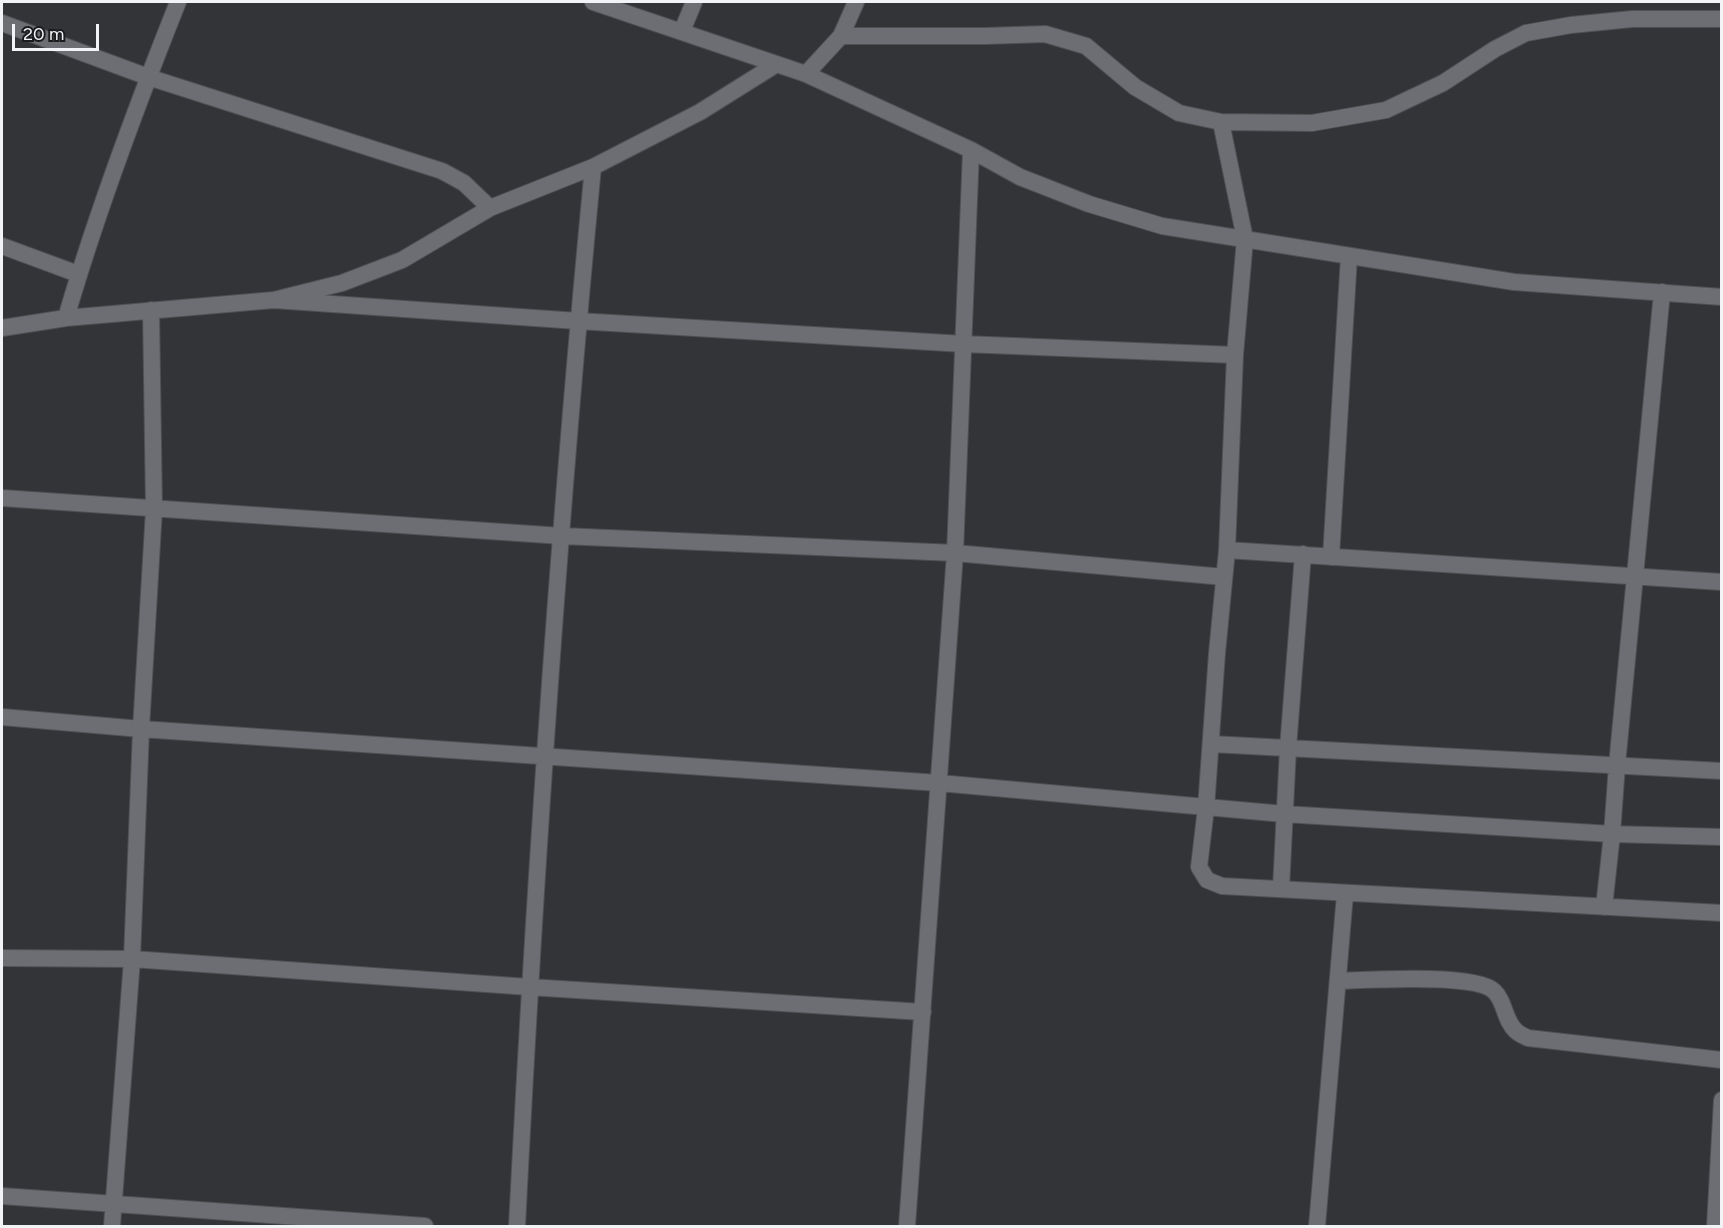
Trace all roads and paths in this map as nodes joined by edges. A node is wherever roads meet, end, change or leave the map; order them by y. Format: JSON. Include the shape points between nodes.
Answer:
{"nodes":[{"id":1,"x":178,"y":2,"type":"edge"},
{"id":2,"x":593,"y":2,"type":"edge"},
{"id":3,"x":694,"y":2,"type":"edge"},
{"id":4,"x":856,"y":2,"type":"edge"},
{"id":5,"x":1722,"y":20,"type":"edge"},
{"id":6,"x":2,"y":23,"type":"edge"},
{"id":7,"x":682,"y":31,"type":"junction"},
{"id":8,"x":841,"y":36,"type":"junction"},
{"id":9,"x":775,"y":64,"type":"junction"},
{"id":10,"x":806,"y":74,"type":"junction"},
{"id":11,"x":148,"y":77,"type":"junction"},
{"id":12,"x":1221,"y":122,"type":"junction"},
{"id":13,"x":971,"y":150,"type":"junction"},
{"id":14,"x":593,"y":167,"type":"junction"},
{"id":15,"x":490,"y":208,"type":"junction"},
{"id":16,"x":1245,"y":240,"type":"junction"},
{"id":17,"x":2,"y":246,"type":"edge"},
{"id":18,"x":1349,"y":256,"type":"junction"},
{"id":19,"x":78,"y":274,"type":"junction"},
{"id":20,"x":1662,"y":292,"type":"junction"},
{"id":21,"x":1722,"y":297,"type":"edge"},
{"id":22,"x":274,"y":300,"type":"junction"},
{"id":23,"x":151,"y":310,"type":"junction"},
{"id":24,"x":66,"y":318,"type":"junction"},
{"id":25,"x":578,"y":321,"type":"junction"},
{"id":26,"x":2,"y":328,"type":"edge"},
{"id":27,"x":964,"y":345,"type":"junction"},
{"id":28,"x":1235,"y":355,"type":"junction"},
{"id":29,"x":2,"y":498,"type":"edge"},
{"id":30,"x":154,"y":509,"type":"junction"},
{"id":31,"x":562,"y":536,"type":"junction"},
{"id":32,"x":1227,"y":550,"type":"junction"},
{"id":33,"x":955,"y":554,"type":"junction"},
{"id":34,"x":1303,"y":555,"type":"junction"},
{"id":35,"x":1331,"y":556,"type":"junction"},
{"id":36,"x":1224,"y":576,"type":"junction"},
{"id":37,"x":1635,"y":576,"type":"junction"},
{"id":38,"x":1722,"y":582,"type":"edge"},
{"id":39,"x":2,"y":717,"type":"edge"},
{"id":40,"x":141,"y":729,"type":"junction"},
{"id":41,"x":1211,"y":744,"type":"junction"},
{"id":42,"x":1288,"y":748,"type":"junction"},
{"id":43,"x":546,"y":757,"type":"junction"},
{"id":44,"x":1617,"y":765,"type":"junction"},
{"id":45,"x":1722,"y":771,"type":"edge"},
{"id":46,"x":939,"y":783,"type":"junction"},
{"id":47,"x":1206,"y":808,"type":"junction"},
{"id":48,"x":1284,"y":814,"type":"junction"},
{"id":49,"x":1612,"y":834,"type":"junction"},
{"id":50,"x":1722,"y":837,"type":"edge"},
{"id":51,"x":1281,"y":889,"type":"junction"},
{"id":52,"x":1346,"y":894,"type":"junction"},
{"id":53,"x":1604,"y":907,"type":"junction"},
{"id":54,"x":1722,"y":913,"type":"edge"},
{"id":55,"x":2,"y":958,"type":"edge"},
{"id":56,"x":132,"y":958,"type":"junction"},
{"id":57,"x":1338,"y":981,"type":"junction"},
{"id":58,"x":529,"y":987,"type":"junction"},
{"id":59,"x":923,"y":1011,"type":"junction"},
{"id":60,"x":1722,"y":1060,"type":"edge"},
{"id":61,"x":1722,"y":1101,"type":"edge"},
{"id":62,"x":2,"y":1196,"type":"edge"},
{"id":63,"x":112,"y":1205,"type":"junction"},
{"id":64,"x":112,"y":1227,"type":"edge"},
{"id":65,"x":425,"y":1227,"type":"edge"},
{"id":66,"x":517,"y":1227,"type":"edge"},
{"id":67,"x":907,"y":1227,"type":"edge"},
{"id":68,"x":1317,"y":1227,"type":"edge"},
{"id":69,"x":1715,"y":1227,"type":"edge"}],
"edges":[{"from":1,"to":11,"type":"street"},
{"from":2,"to":7,"type":"street"},
{"from":3,"to":7,"type":"street"},
{"from":4,"to":8,"type":"street"},
{"from":5,"to":12,"type":"street","via":[[1632,19],[1526,33],[1443,83],[1386,110],[1312,123]]},
{"from":6,"to":11,"type":"street"},
{"from":7,"to":9,"type":"street"},
{"from":8,"to":10,"type":"street"},
{"from":8,"to":12,"type":"street","via":[[1045,34],[1086,46],[1135,87],[1179,113]]},
{"from":9,"to":10,"type":"street"},
{"from":9,"to":14,"type":"street","via":[[700,112]]},
{"from":10,"to":13,"type":"street"},
{"from":11,"to":15,"type":"street","via":[[442,171],[464,183]]},
{"from":11,"to":19,"type":"street"},
{"from":12,"to":16,"type":"street"},
{"from":13,"to":16,"type":"street","via":[[1020,177],[1089,204],[1162,226]]},
{"from":13,"to":27,"type":"street"},
{"from":14,"to":15,"type":"street"},
{"from":14,"to":25,"type":"street"},
{"from":15,"to":22,"type":"street","via":[[402,260],[342,283]]},
{"from":16,"to":18,"type":"street"},
{"from":16,"to":28,"type":"street"},
{"from":17,"to":19,"type":"street"},
{"from":18,"to":20,"type":"street","via":[[1514,282]]},
{"from":18,"to":35,"type":"street"},
{"from":19,"to":24,"type":"street"},
{"from":20,"to":21,"type":"street"},
{"from":20,"to":37,"type":"street"},
{"from":22,"to":23,"type":"street"},
{"from":22,"to":25,"type":"street"},
{"from":23,"to":24,"type":"street"},
{"from":23,"to":30,"type":"street"},
{"from":24,"to":26,"type":"street"},
{"from":25,"to":27,"type":"street"},
{"from":25,"to":31,"type":"street"},
{"from":27,"to":28,"type":"street"},
{"from":27,"to":33,"type":"street"},
{"from":28,"to":32,"type":"street"},
{"from":29,"to":30,"type":"street"},
{"from":30,"to":31,"type":"street"},
{"from":30,"to":40,"type":"street"},
{"from":31,"to":33,"type":"street"},
{"from":31,"to":43,"type":"street"},
{"from":32,"to":34,"type":"street"},
{"from":32,"to":36,"type":"street"},
{"from":33,"to":36,"type":"street"},
{"from":33,"to":46,"type":"street"},
{"from":34,"to":35,"type":"street"},
{"from":34,"to":42,"type":"street"},
{"from":35,"to":37,"type":"street"},
{"from":36,"to":41,"type":"street"},
{"from":37,"to":38,"type":"street"},
{"from":37,"to":44,"type":"street"},
{"from":39,"to":40,"type":"street"},
{"from":40,"to":43,"type":"street"},
{"from":40,"to":56,"type":"street"},
{"from":41,"to":42,"type":"street"},
{"from":41,"to":47,"type":"street"},
{"from":42,"to":44,"type":"street"},
{"from":42,"to":48,"type":"street"},
{"from":43,"to":46,"type":"street"},
{"from":43,"to":58,"type":"street"},
{"from":44,"to":45,"type":"street"},
{"from":44,"to":49,"type":"street"},
{"from":46,"to":47,"type":"street"},
{"from":46,"to":59,"type":"street"},
{"from":47,"to":48,"type":"street"},
{"from":47,"to":51,"type":"street","via":[[1199,867],[1207,880],[1222,886]]},
{"from":48,"to":49,"type":"street"},
{"from":48,"to":51,"type":"street"},
{"from":49,"to":50,"type":"street"},
{"from":49,"to":53,"type":"street"},
{"from":51,"to":52,"type":"street"},
{"from":52,"to":53,"type":"street"},
{"from":52,"to":57,"type":"street"},
{"from":53,"to":54,"type":"street"},
{"from":55,"to":56,"type":"street"},
{"from":56,"to":58,"type":"street"},
{"from":56,"to":63,"type":"street"},
{"from":57,"to":60,"type":"street","via":[[1449,980],[1486,986],[1495,991],[1516,1032],[1528,1038]]},
{"from":57,"to":68,"type":"street"},
{"from":58,"to":59,"type":"street"},
{"from":58,"to":66,"type":"street"},
{"from":59,"to":67,"type":"street"},
{"from":61,"to":69,"type":"street"},
{"from":62,"to":63,"type":"street"},
{"from":63,"to":64,"type":"street"},
{"from":63,"to":65,"type":"street"}]}
